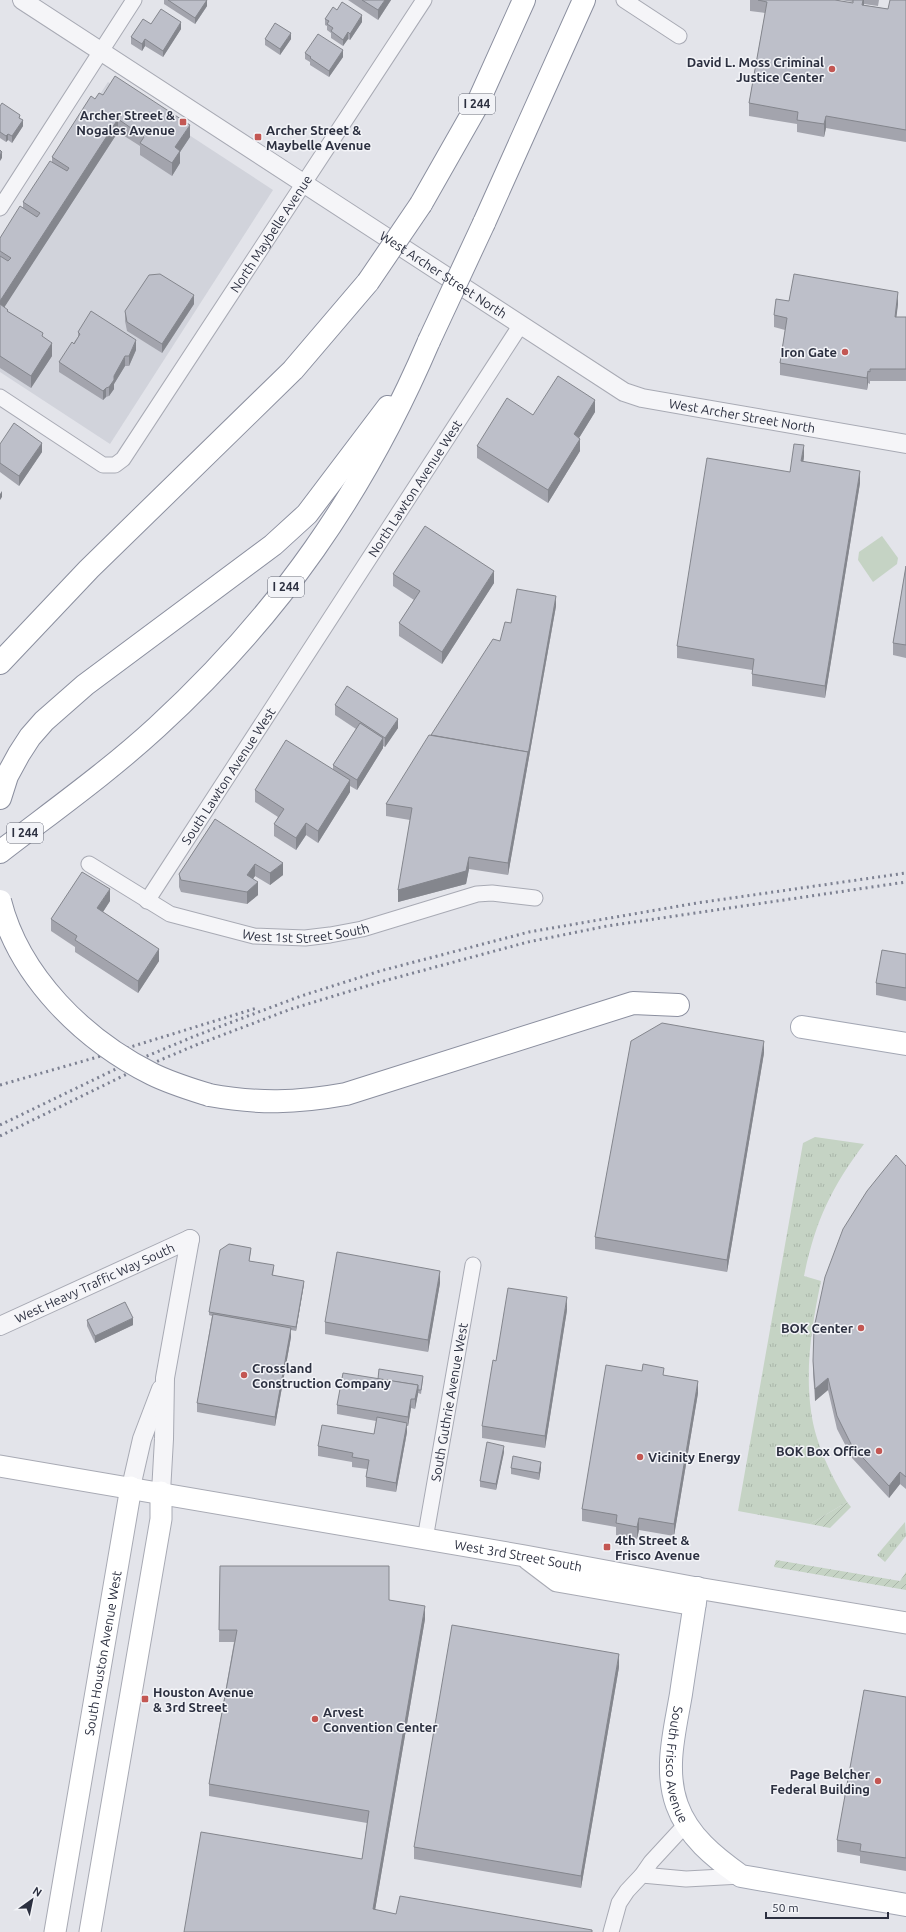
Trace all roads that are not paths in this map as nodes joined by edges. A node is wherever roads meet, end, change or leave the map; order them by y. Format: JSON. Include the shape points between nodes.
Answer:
{"nodes":[{"id":1,"x":22,"y":0,"type":"edge"},
{"id":2,"x":134,"y":0,"type":"edge"},
{"id":3,"x":424,"y":0,"type":"edge"},
{"id":4,"x":524,"y":0,"type":"edge"},
{"id":5,"x":584,"y":0,"type":"edge"},
{"id":6,"x":624,"y":0,"type":"edge"},
{"id":7,"x":679,"y":36,"type":"dead end"},
{"id":8,"x":100,"y":52,"type":"junction"},
{"id":9,"x":304,"y":185,"type":"junction"},
{"id":10,"x":0,"y":208,"type":"edge"},
{"id":11,"x":520,"y":326,"type":"junction"},
{"id":12,"x":417,"y":369,"type":"junction"},
{"id":13,"x":0,"y":397,"type":"edge"},
{"id":14,"x":906,"y":444,"type":"edge"},
{"id":15,"x":309,"y":650,"type":"joint"},
{"id":16,"x":0,"y":663,"type":"edge"},
{"id":17,"x":0,"y":798,"type":"edge"},
{"id":18,"x":0,"y":852,"type":"edge"},
{"id":19,"x":88,"y":864,"type":"dead end"},
{"id":20,"x":535,"y":898,"type":"dead end"},
{"id":21,"x":0,"y":901,"type":"edge"},
{"id":22,"x":147,"y":901,"type":"junction"},
{"id":23,"x":678,"y":1005,"type":"dead end"},
{"id":24,"x":802,"y":1027,"type":"dead end"},
{"id":25,"x":906,"y":1044,"type":"edge"},
{"id":26,"x":190,"y":1239,"type":"joint"},
{"id":27,"x":473,"y":1265,"type":"dead end"},
{"id":28,"x":0,"y":1326,"type":"edge"},
{"id":29,"x":165,"y":1378,"type":"junction"},
{"id":30,"x":0,"y":1466,"type":"edge"},
{"id":31,"x":130,"y":1487,"type":"junction"},
{"id":32,"x":161,"y":1492,"type":"junction"},
{"id":33,"x":426,"y":1539,"type":"junction"},
{"id":34,"x":696,"y":1597,"type":"junction"},
{"id":35,"x":906,"y":1623,"type":"edge"},
{"id":36,"x":687,"y":1823,"type":"junction"},
{"id":37,"x":642,"y":1875,"type":"junction"},
{"id":38,"x":740,"y":1876,"type":"junction"},
{"id":39,"x":906,"y":1905,"type":"edge"},
{"id":40,"x":55,"y":1932,"type":"edge"},
{"id":41,"x":90,"y":1932,"type":"edge"},
{"id":42,"x":612,"y":1932,"type":"edge"}],
"edges":[{"from":1,"to":8,"type":"street","name":"West Archer Street North"},
{"from":2,"to":8,"type":"street"},
{"from":3,"to":9,"type":"street","name":"North Maybelle Avenue"},
{"from":4,"to":16,"type":"main road","number":"I 244","bridge":true,"via":[[475,109],[453,151],[421,204],[368,282],[293,370],[89,569]]},
{"from":5,"to":12,"type":"main road","number":"I 244","bridge":true},
{"from":6,"to":7,"type":"street"},
{"from":8,"to":9,"type":"street","name":"West Archer Street North"},
{"from":8,"to":10,"type":"street"},
{"from":9,"to":11,"type":"street","name":"West Archer Street North"},
{"from":9,"to":13,"type":"street","name":"North Maybelle Avenue","via":[[128,453],[115,465],[100,463]]},
{"from":11,"to":14,"type":"street","name":"West Archer Street North","via":[[624,392],[642,398]]},
{"from":11,"to":15,"type":"street","name":"North Lawton Avenue West"},
{"from":12,"to":17,"type":"main road","via":[[307,514],[273,545],[63,703],[30,737],[7,776]]},
{"from":12,"to":18,"type":"main road","number":"I 244","via":[[387,433],[336,520],[247,636],[156,729]]},
{"from":15,"to":22,"type":"street","name":"South Lawton Avenue West"},
{"from":19,"to":22,"type":"street","name":"West 1st Street South"},
{"from":20,"to":22,"type":"street","name":"West 1st Street South","via":[[478,894],[362,929],[305,938],[254,936],[170,914]]},
{"from":21,"to":23,"type":"main road","bridge":true,"via":[[9,928],[43,986],[94,1038],[152,1074],[209,1095],[242,1101],[310,1100],[346,1094],[633,1003]]},
{"from":24,"to":25,"type":"main road"},
{"from":26,"to":28,"type":"street","name":"West Heavy Traffic Way South"},
{"from":26,"to":29,"type":"street","name":"South Houston Avenue West"},
{"from":27,"to":33,"type":"street","name":"South Guthrie Avenue West"},
{"from":29,"to":31,"type":"street","name":"South Houston Avenue West","via":[[142,1439]]},
{"from":29,"to":32,"type":"street","name":"South Houston Avenue West"},
{"from":30,"to":31,"type":"main road","name":"West 3rd Street South"},
{"from":31,"to":32,"type":"main road","name":"West 3rd Street South"},
{"from":31,"to":40,"type":"main road","name":"South Houston Avenue West"},
{"from":32,"to":33,"type":"main road","name":"West 3rd Street South"},
{"from":32,"to":41,"type":"main road","name":"South Houston Avenue West","via":[[161,1519]]},
{"from":33,"to":34,"type":"main road","name":"West 3rd Street South","via":[[525,1556]]},
{"from":34,"to":35,"type":"main road","name":"West 3rd Street South"},
{"from":34,"to":36,"type":"main road","name":"South Frisco Avenue","via":[[670,1759],[672,1790],[677,1806]]},
{"from":36,"to":37,"type":"street","name":"South Frisco Avenue"},
{"from":36,"to":38,"type":"main road","via":[[699,1842]]},
{"from":37,"to":38,"type":"street","via":[[698,1879]]},
{"from":37,"to":42,"type":"street","name":"South Frisco Avenue","via":[[619,1903]]},
{"from":38,"to":39,"type":"main road"}]}
